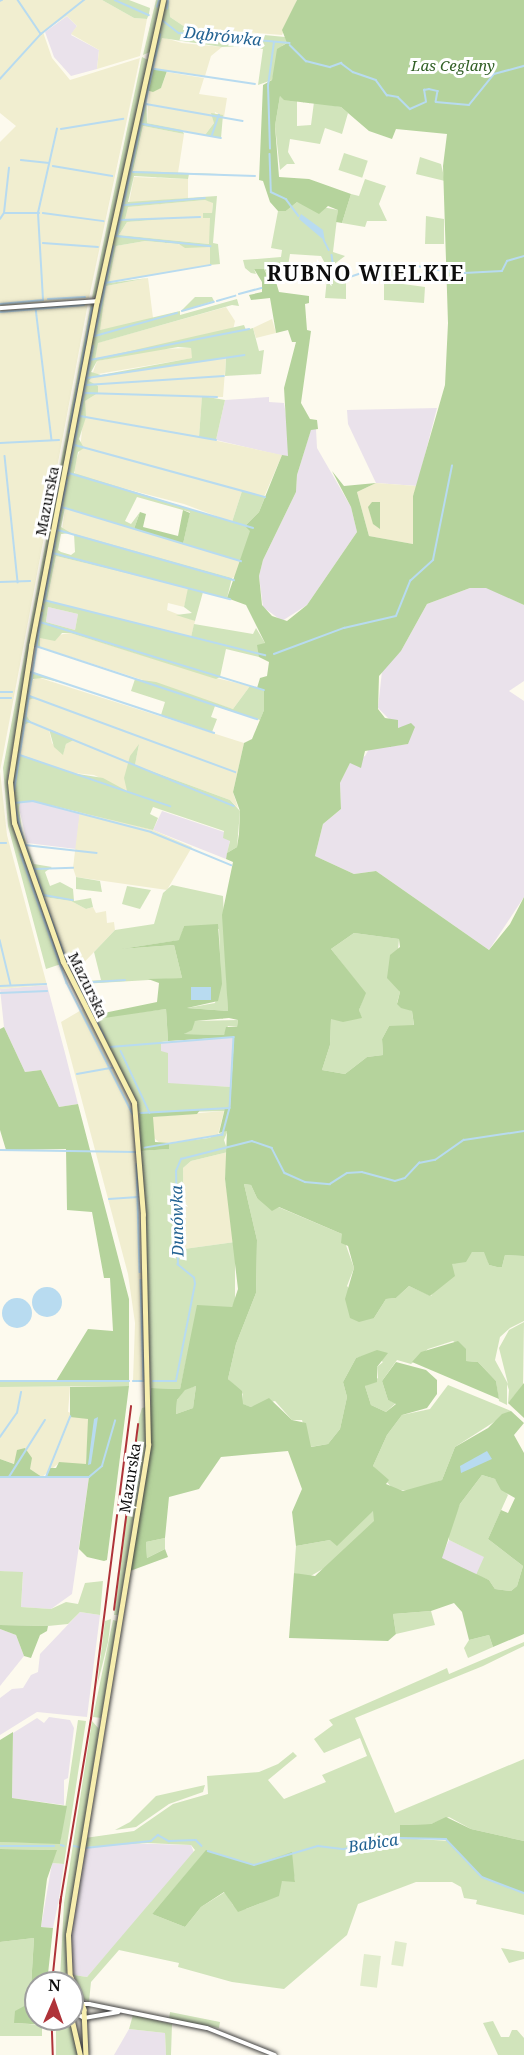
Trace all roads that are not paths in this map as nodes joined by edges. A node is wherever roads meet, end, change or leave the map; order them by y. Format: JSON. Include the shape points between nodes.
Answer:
{"nodes":[{"id":1,"x":163,"y":0,"type":"edge"},
{"id":2,"x":97,"y":302,"type":"junction"},
{"id":3,"x":0,"y":308,"type":"edge"},
{"id":4,"x":70,"y":1971,"type":"edge"},
{"id":5,"x":84,"y":2003,"type":"edge"},
{"id":6,"x":121,"y":2011,"type":"junction"},
{"id":7,"x":84,"y":2018,"type":"joint"},
{"id":8,"x":75,"y":2031,"type":"edge"},
{"id":9,"x":80,"y":2055,"type":"edge"},
{"id":10,"x":86,"y":2055,"type":"edge"},
{"id":11,"x":275,"y":2055,"type":"edge"}],
"edges":[{"from":1,"to":2,"type":"main road","name":"Mazurska"},
{"from":2,"to":3,"type":"street"},
{"from":2,"to":4,"type":"main road","name":"Mazurska","via":[[31,646],[10,782],[14,824],[63,962],[134,1103],[143,1215],[148,1444],[68,1935]]},
{"from":5,"to":6,"type":"street"},
{"from":6,"to":7,"type":"street"},
{"from":6,"to":11,"type":"street","via":[[213,2030]]},
{"from":7,"to":10,"type":"main road","name":"Mazurska"},
{"from":8,"to":9,"type":"main road"}]}
